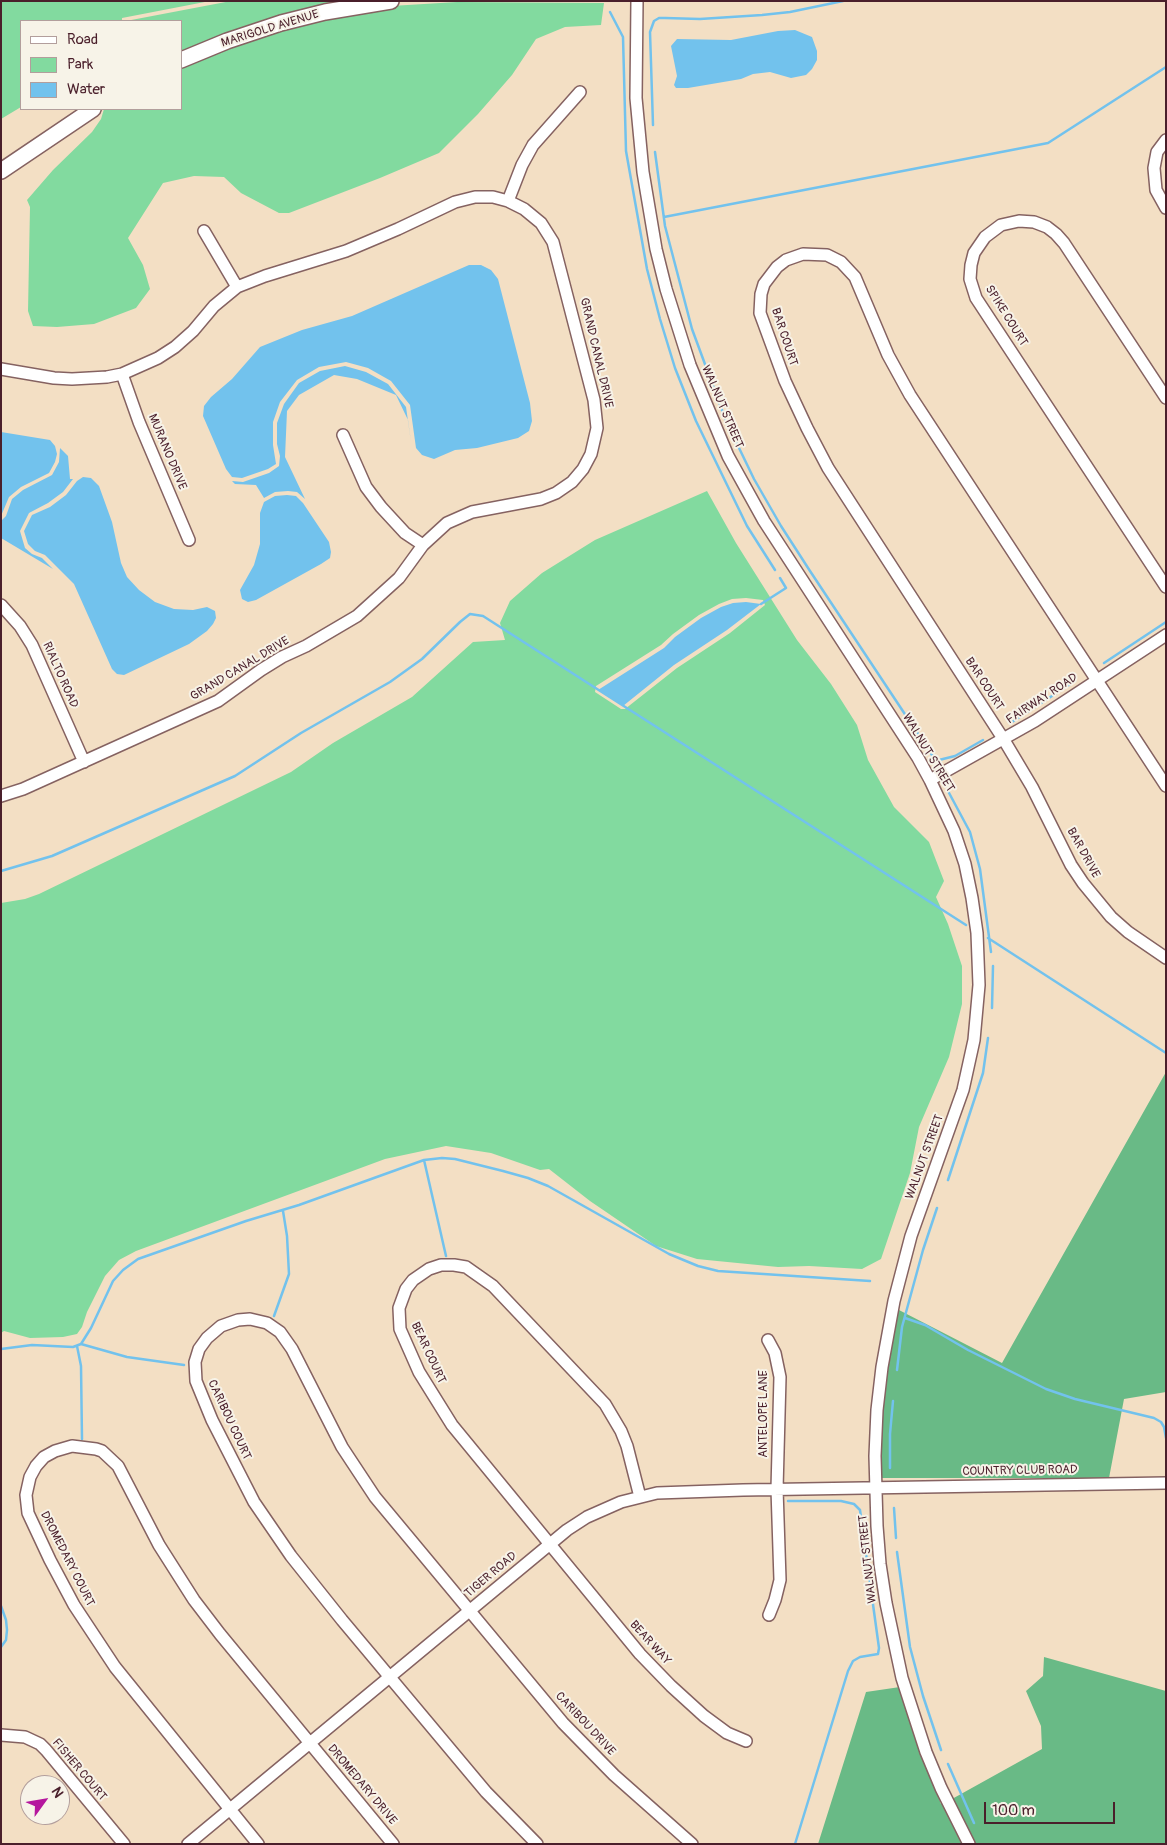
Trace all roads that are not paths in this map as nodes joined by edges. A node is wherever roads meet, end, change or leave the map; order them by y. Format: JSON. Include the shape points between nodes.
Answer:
{"nodes":[{"id":1,"x":391,"y":1,"type":"edge"},
{"id":2,"x":637,"y":1,"type":"edge"},
{"id":3,"x":182,"y":60,"type":"edge"},
{"id":4,"x":580,"y":92,"type":"dead end"},
{"id":5,"x":92,"y":110,"type":"edge"},
{"id":6,"x":1166,"y":140,"type":"edge"},
{"id":7,"x":1,"y":171,"type":"edge"},
{"id":8,"x":508,"y":201,"type":"junction"},
{"id":9,"x":1166,"y":208,"type":"edge"},
{"id":10,"x":204,"y":231,"type":"dead end"},
{"id":11,"x":237,"y":287,"type":"junction"},
{"id":12,"x":1,"y":369,"type":"edge"},
{"id":13,"x":122,"y":374,"type":"junction"},
{"id":14,"x":1166,"y":398,"type":"edge"},
{"id":15,"x":343,"y":435,"type":"dead end"},
{"id":16,"x":189,"y":540,"type":"dead end"},
{"id":17,"x":423,"y":545,"type":"junction"},
{"id":18,"x":1166,"y":587,"type":"edge"},
{"id":19,"x":1,"y":605,"type":"edge"},
{"id":20,"x":1166,"y":636,"type":"edge"},
{"id":21,"x":1097,"y":680,"type":"junction"},
{"id":22,"x":1004,"y":740,"type":"junction"},
{"id":23,"x":84,"y":762,"type":"junction"},
{"id":24,"x":930,"y":780,"type":"junction"},
{"id":25,"x":1166,"y":786,"type":"edge"},
{"id":26,"x":1,"y":796,"type":"edge"},
{"id":27,"x":1166,"y":958,"type":"edge"},
{"id":28,"x":768,"y":1340,"type":"dead end"},
{"id":29,"x":1166,"y":1483,"type":"edge"},
{"id":30,"x":875,"y":1487,"type":"junction"},
{"id":31,"x":777,"y":1489,"type":"junction"},
{"id":32,"x":640,"y":1497,"type":"junction"},
{"id":33,"x":549,"y":1545,"type":"junction"},
{"id":34,"x":469,"y":1611,"type":"junction"},
{"id":35,"x":769,"y":1615,"type":"dead end"},
{"id":36,"x":390,"y":1676,"type":"junction"},
{"id":37,"x":1,"y":1735,"type":"edge"},
{"id":38,"x":746,"y":1742,"type":"dead end"},
{"id":39,"x":310,"y":1743,"type":"junction"},
{"id":40,"x":230,"y":1809,"type":"junction"},
{"id":41,"x":124,"y":1844,"type":"edge"},
{"id":42,"x":188,"y":1844,"type":"edge"},
{"id":43,"x":258,"y":1844,"type":"edge"},
{"id":44,"x":393,"y":1844,"type":"edge"},
{"id":45,"x":536,"y":1844,"type":"edge"},
{"id":46,"x":692,"y":1844,"type":"edge"},
{"id":47,"x":969,"y":1844,"type":"edge"}],
"edges":[{"from":1,"to":3,"type":"main road","name":"MARIGOLD AVENUE","via":[[281,23]]},
{"from":2,"to":24,"type":"street","name":"WALNUT STREET","via":[[636,98],[643,172],[656,249],[677,329],[695,381],[728,456],[764,521]]},
{"from":4,"to":8,"type":"street","via":[[533,145]]},
{"from":5,"to":7,"type":"main road"},
{"from":6,"to":9,"type":"street","via":[[1157,152],[1154,168],[1156,190]]},
{"from":8,"to":11,"type":"street","name":"GRAND CANAL DRIVE","via":[[484,197],[455,202],[346,251]]},
{"from":8,"to":17,"type":"street","name":"GRAND CANAL DRIVE","via":[[533,216],[553,242],[594,400],[596,438],[582,469],[572,482],[556,493],[459,517],[439,528]]},
{"from":10,"to":11,"type":"street"},
{"from":11,"to":13,"type":"street","name":"GRAND CANAL DRIVE","via":[[175,347]]},
{"from":12,"to":13,"type":"street","name":"GRAND CANAL DRIVE","via":[[72,379]]},
{"from":13,"to":16,"type":"street","name":"MURANO DRIVE"},
{"from":14,"to":18,"type":"street","name":"SPIKE COURT","via":[[1056,234],[1034,222],[1019,221],[1001,225],[985,236],[970,266],[971,285],[976,298]]},
{"from":15,"to":17,"type":"street","via":[[366,488],[405,532]]},
{"from":17,"to":23,"type":"street","name":"GRAND CANAL DRIVE","via":[[399,578],[358,616],[268,665],[218,701]]},
{"from":19,"to":23,"type":"street","name":"RIALTO ROAD","via":[[32,645]]},
{"from":20,"to":21,"type":"street","name":"FAIRWAY ROAD"},
{"from":21,"to":22,"type":"street","name":"FAIRWAY ROAD"},
{"from":21,"to":22,"type":"street","name":"BAR COURT","via":[[910,395],[888,355],[852,273],[841,262],[821,254],[803,254],[786,260],[769,276],[760,303],[764,325],[785,381],[844,493]]},
{"from":21,"to":25,"type":"street"},
{"from":22,"to":24,"type":"street","name":"FAIRWAY ROAD"},
{"from":22,"to":27,"type":"street","name":"BAR DRIVE","via":[[1071,864],[1096,901],[1139,940]]},
{"from":23,"to":26,"type":"street","name":"GRAND CANAL DRIVE"},
{"from":24,"to":30,"type":"street","name":"WALNUT STREET","via":[[954,831],[972,898],[979,956],[977,1015],[963,1090],[911,1236],[894,1301],[878,1401]]},
{"from":28,"to":31,"type":"street","name":"ANTELOPE LANE","via":[[780,1377]]},
{"from":29,"to":30,"type":"street","name":"COUNTRY CLUB ROAD"},
{"from":30,"to":31,"type":"street","name":"TIGER ROAD"},
{"from":30,"to":47,"type":"street","name":"WALNUT STREET","via":[[880,1564],[902,1678],[926,1752]]},
{"from":31,"to":32,"type":"street","name":"TIGER ROAD"},
{"from":31,"to":35,"type":"street","name":"ANTELOPE LANE","via":[[780,1580]]},
{"from":32,"to":33,"type":"street","name":"TIGER ROAD","via":[[609,1506],[587,1517]]},
{"from":32,"to":33,"type":"street","name":"BEAR COURT","via":[[624,1439],[595,1392],[479,1275],[454,1265],[429,1269],[413,1280],[402,1298],[399,1319],[402,1334],[419,1372],[452,1425]]},
{"from":33,"to":34,"type":"street","name":"TIGER ROAD"},
{"from":33,"to":38,"type":"street","name":"BEAR WAY","via":[[640,1654],[671,1686],[704,1716]]},
{"from":34,"to":36,"type":"street","name":"TIGER ROAD"},
{"from":34,"to":36,"type":"street","name":"CARIBOU COURT","via":[[359,1474],[280,1332],[267,1323],[250,1319],[226,1323],[211,1333],[197,1355],[196,1381],[237,1471],[291,1556]]},
{"from":34,"to":46,"type":"street","name":"CARIBOU DRIVE","via":[[588,1750]]},
{"from":36,"to":39,"type":"street","name":"TIGER ROAD"},
{"from":36,"to":45,"type":"street","via":[[486,1792]]},
{"from":37,"to":41,"type":"street","name":"FISHER COURT","via":[[25,1737],[40,1744]]},
{"from":39,"to":40,"type":"street","name":"TIGER ROAD"},
{"from":39,"to":40,"type":"street","name":"DROMEDARY COURT","via":[[194,1600],[159,1545],[123,1473],[112,1460],[102,1451],[84,1446],[66,1447],[44,1457],[30,1477],[26,1495],[28,1513],[50,1560],[74,1605],[115,1667]]},
{"from":39,"to":44,"type":"street","name":"DROMEDARY DRIVE"},
{"from":40,"to":42,"type":"street","name":"TIGER ROAD"},
{"from":40,"to":43,"type":"street"}]}
